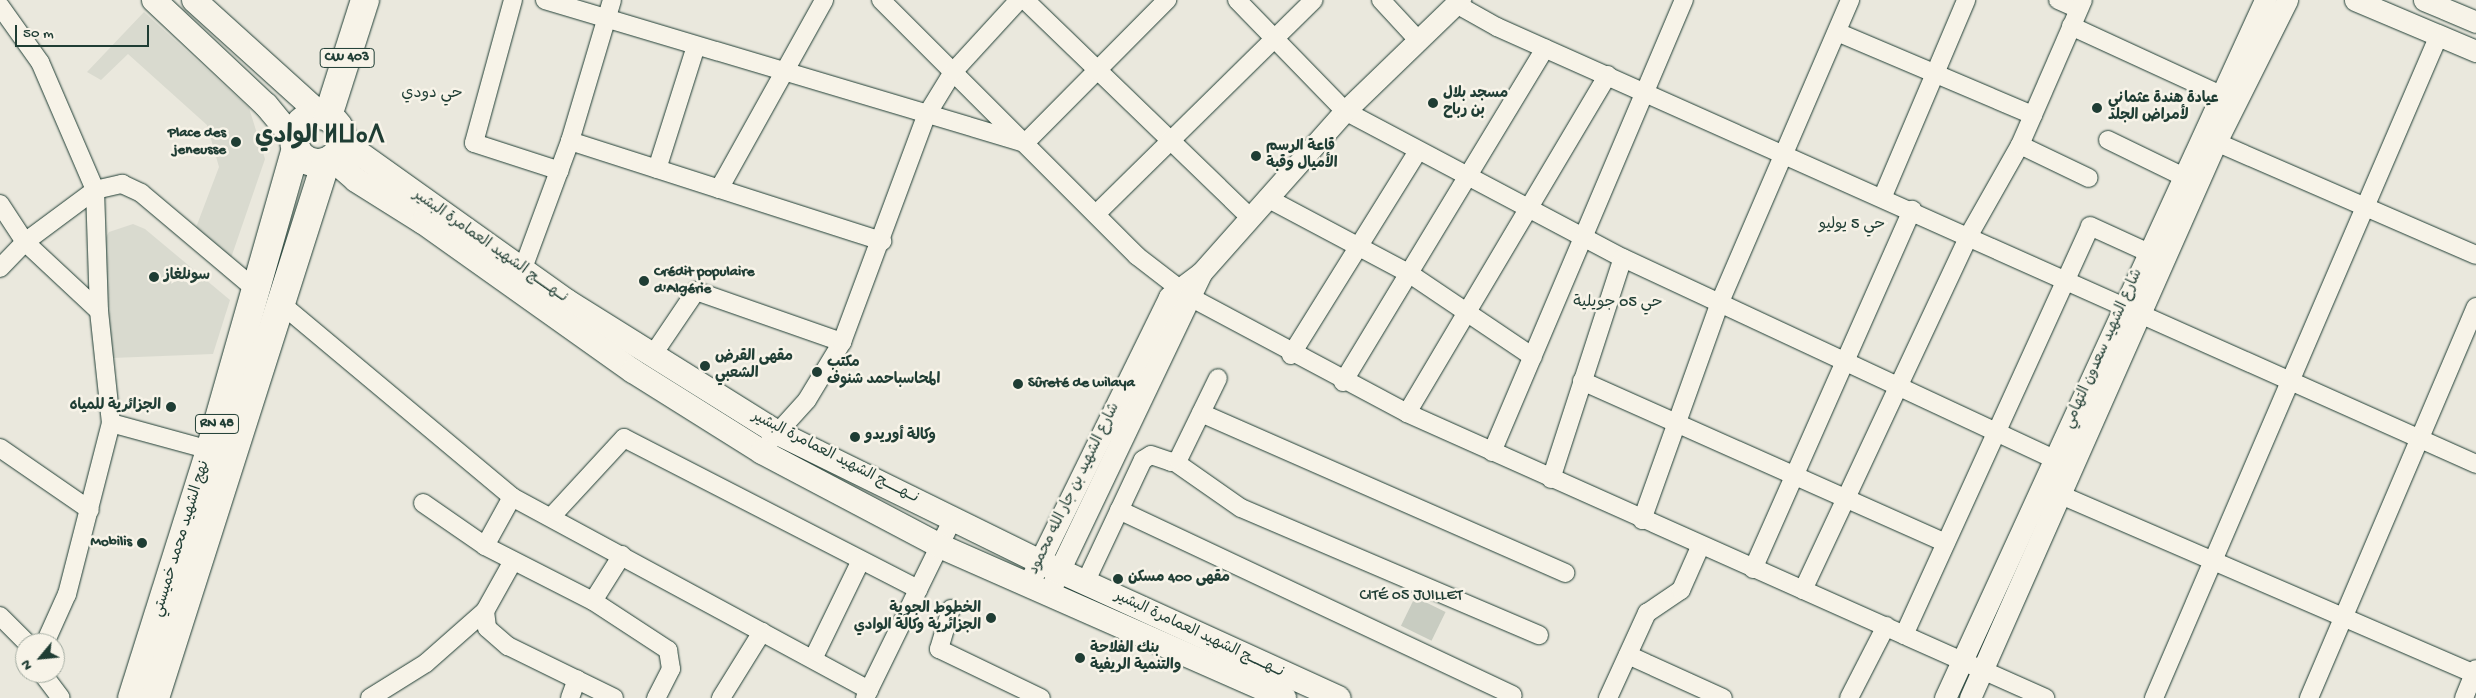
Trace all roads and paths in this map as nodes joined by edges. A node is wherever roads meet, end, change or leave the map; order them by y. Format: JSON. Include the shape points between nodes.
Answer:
{"nodes":[{"id":1,"x":154,"y":0,"type":"edge"},
{"id":2,"x":194,"y":0,"type":"edge"},
{"id":3,"x":365,"y":0,"type":"edge"},
{"id":4,"x":513,"y":0,"type":"edge"},
{"id":5,"x":545,"y":0,"type":"edge"},
{"id":6,"x":612,"y":0,"type":"edge"},
{"id":7,"x":824,"y":0,"type":"edge"},
{"id":8,"x":881,"y":0,"type":"edge"},
{"id":9,"x":1020,"y":0,"type":"edge"},
{"id":10,"x":1026,"y":0,"type":"edge"},
{"id":11,"x":1167,"y":0,"type":"edge"},
{"id":12,"x":1237,"y":0,"type":"edge"},
{"id":13,"x":1314,"y":0,"type":"edge"},
{"id":14,"x":1381,"y":0,"type":"edge"},
{"id":15,"x":1684,"y":0,"type":"edge"},
{"id":16,"x":1850,"y":0,"type":"edge"},
{"id":17,"x":1966,"y":0,"type":"edge"},
{"id":18,"x":2058,"y":0,"type":"edge"},
{"id":19,"x":2265,"y":0,"type":"edge"},
{"id":20,"x":2286,"y":0,"type":"edge"},
{"id":21,"x":2355,"y":0,"type":"edge"},
{"id":22,"x":2424,"y":0,"type":"edge"},
{"id":23,"x":1458,"y":2,"type":"edge"},
{"id":24,"x":2081,"y":5,"type":"edge"},
{"id":25,"x":0,"y":6,"type":"edge"},
{"id":26,"x":606,"y":19,"type":"junction"},
{"id":27,"x":2476,"y":22,"type":"edge"},
{"id":28,"x":2071,"y":26,"type":"junction"},
{"id":29,"x":1837,"y":32,"type":"junction"},
{"id":30,"x":2438,"y":35,"type":"junction"},
{"id":31,"x":1274,"y":39,"type":"junction"},
{"id":32,"x":1418,"y":40,"type":"junction"},
{"id":33,"x":696,"y":46,"type":"junction"},
{"id":34,"x":1545,"y":48,"type":"junction"},
{"id":35,"x":2476,"y":51,"type":"edge"},
{"id":36,"x":1098,"y":70,"type":"junction"},
{"id":37,"x":953,"y":72,"type":"junction"},
{"id":38,"x":783,"y":73,"type":"junction"},
{"id":39,"x":1935,"y":74,"type":"junction"},
{"id":40,"x":1608,"y":75,"type":"junction"},
{"id":41,"x":1645,"y":91,"type":"junction"},
{"id":42,"x":2220,"y":94,"type":"junction"},
{"id":43,"x":1345,"y":111,"type":"junction"},
{"id":44,"x":324,"y":115,"type":"junction"},
{"id":45,"x":2032,"y":115,"type":"junction"},
{"id":46,"x":926,"y":116,"type":"junction"},
{"id":47,"x":1171,"y":140,"type":"junction"},
{"id":48,"x":2108,"y":140,"type":"dead end"},
{"id":49,"x":570,"y":141,"type":"junction"},
{"id":50,"x":2216,"y":142,"type":"junction"},
{"id":51,"x":1025,"y":143,"type":"junction"},
{"id":52,"x":295,"y":144,"type":"junction"},
{"id":53,"x":2020,"y":145,"type":"junction"},
{"id":54,"x":1418,"y":151,"type":"junction"},
{"id":55,"x":1784,"y":152,"type":"junction"},
{"id":56,"x":333,"y":154,"type":"junction"},
{"id":57,"x":657,"y":169,"type":"junction"},
{"id":58,"x":560,"y":171,"type":"junction"},
{"id":59,"x":2182,"y":176,"type":"junction"},
{"id":60,"x":1468,"y":177,"type":"junction"},
{"id":61,"x":2088,"y":178,"type":"dead end"},
{"id":62,"x":719,"y":189,"type":"junction"},
{"id":63,"x":95,"y":190,"type":"junction"},
{"id":64,"x":1883,"y":196,"type":"junction"},
{"id":65,"x":1266,"y":198,"type":"junction"},
{"id":66,"x":0,"y":204,"type":"edge"},
{"id":67,"x":2365,"y":208,"type":"junction"},
{"id":68,"x":1912,"y":210,"type":"junction"},
{"id":69,"x":1529,"y":211,"type":"junction"},
{"id":70,"x":1096,"y":214,"type":"junction"},
{"id":71,"x":1250,"y":217,"type":"junction"},
{"id":72,"x":1968,"y":235,"type":"junction"},
{"id":73,"x":1585,"y":240,"type":"junction"},
{"id":74,"x":882,"y":241,"type":"junction"},
{"id":75,"x":25,"y":242,"type":"junction"},
{"id":76,"x":1359,"y":247,"type":"junction"},
{"id":77,"x":2147,"y":252,"type":"junction"},
{"id":78,"x":2476,"y":255,"type":"edge"},
{"id":79,"x":1622,"y":258,"type":"junction"},
{"id":80,"x":0,"y":268,"type":"edge"},
{"id":81,"x":522,"y":271,"type":"junction"},
{"id":82,"x":1410,"y":274,"type":"junction"},
{"id":83,"x":2064,"y":280,"type":"junction"},
{"id":84,"x":1183,"y":293,"type":"junction"},
{"id":85,"x":267,"y":296,"type":"junction"},
{"id":86,"x":1720,"y":302,"type":"junction"},
{"id":87,"x":2476,"y":307,"type":"edge"},
{"id":88,"x":2130,"y":310,"type":"junction"},
{"id":89,"x":99,"y":311,"type":"junction"},
{"id":90,"x":1467,"y":313,"type":"junction"},
{"id":91,"x":842,"y":342,"type":"junction"},
{"id":92,"x":1291,"y":355,"type":"junction"},
{"id":93,"x":652,"y":356,"type":"junction"},
{"id":94,"x":1533,"y":357,"type":"junction"},
{"id":95,"x":1846,"y":362,"type":"junction"},
{"id":96,"x":1218,"y":378,"type":"dead end"},
{"id":97,"x":2292,"y":380,"type":"junction"},
{"id":98,"x":1582,"y":381,"type":"junction"},
{"id":99,"x":1343,"y":382,"type":"junction"},
{"id":100,"x":1898,"y":386,"type":"junction"},
{"id":101,"x":1201,"y":413,"type":"junction"},
{"id":102,"x":1407,"y":413,"type":"junction"},
{"id":103,"x":1676,"y":422,"type":"junction"},
{"id":104,"x":111,"y":423,"type":"junction"},
{"id":105,"x":776,"y":432,"type":"junction"},
{"id":106,"x":1996,"y":432,"type":"junction"},
{"id":107,"x":2420,"y":439,"type":"junction"},
{"id":108,"x":0,"y":448,"type":"edge"},
{"id":109,"x":210,"y":450,"type":"junction"},
{"id":110,"x":762,"y":452,"type":"junction"},
{"id":111,"x":1492,"y":452,"type":"junction"},
{"id":112,"x":2055,"y":459,"type":"junction"},
{"id":113,"x":1175,"y":462,"type":"junction"},
{"id":114,"x":2476,"y":464,"type":"edge"},
{"id":115,"x":1794,"y":474,"type":"junction"},
{"id":116,"x":1551,"y":479,"type":"junction"},
{"id":117,"x":1844,"y":496,"type":"junction"},
{"id":118,"x":2061,"y":496,"type":"junction"},
{"id":119,"x":512,"y":497,"type":"junction"},
{"id":120,"x":423,"y":503,"type":"dead end"},
{"id":121,"x":90,"y":510,"type":"junction"},
{"id":122,"x":1119,"y":510,"type":"junction"},
{"id":123,"x":552,"y":516,"type":"junction"},
{"id":124,"x":953,"y":518,"type":"junction"},
{"id":125,"x":1642,"y":520,"type":"junction"},
{"id":126,"x":1946,"y":543,"type":"junction"},
{"id":127,"x":485,"y":546,"type":"junction"},
{"id":128,"x":940,"y":546,"type":"junction"},
{"id":129,"x":1700,"y":547,"type":"junction"},
{"id":130,"x":622,"y":555,"type":"junction"},
{"id":131,"x":2214,"y":560,"type":"junction"},
{"id":132,"x":513,"y":561,"type":"junction"},
{"id":133,"x":860,"y":562,"type":"junction"},
{"id":134,"x":1049,"y":566,"type":"junction"},
{"id":135,"x":1753,"y":569,"type":"junction"},
{"id":136,"x":1565,"y":573,"type":"dead end"},
{"id":137,"x":1085,"y":583,"type":"junction"},
{"id":138,"x":1039,"y":588,"type":"junction"},
{"id":139,"x":918,"y":589,"type":"junction"},
{"id":140,"x":1803,"y":590,"type":"junction"},
{"id":141,"x":593,"y":602,"type":"junction"},
{"id":142,"x":951,"y":609,"type":"dead end"},
{"id":143,"x":486,"y":611,"type":"junction"},
{"id":144,"x":0,"y":616,"type":"edge"},
{"id":145,"x":2345,"y":618,"type":"junction"},
{"id":146,"x":1886,"y":626,"type":"junction"},
{"id":147,"x":762,"y":632,"type":"junction"},
{"id":148,"x":17,"y":633,"type":"edge"},
{"id":149,"x":49,"y":633,"type":"edge"},
{"id":150,"x":1539,"y":635,"type":"dead end"},
{"id":151,"x":1904,"y":635,"type":"junction"},
{"id":152,"x":1628,"y":655,"type":"junction"},
{"id":153,"x":813,"y":659,"type":"junction"},
{"id":154,"x":1962,"y":662,"type":"junction"},
{"id":155,"x":1983,"y":670,"type":"junction"},
{"id":156,"x":2475,"y":672,"type":"edge"},
{"id":157,"x":577,"y":679,"type":"junction"},
{"id":158,"x":50,"y":683,"type":"edge"},
{"id":159,"x":867,"y":694,"type":"edge"},
{"id":160,"x":1513,"y":695,"type":"dead end"},
{"id":161,"x":1032,"y":696,"type":"edge"},
{"id":162,"x":61,"y":698,"type":"edge"},
{"id":163,"x":132,"y":698,"type":"edge"},
{"id":164,"x":155,"y":698,"type":"edge"},
{"id":165,"x":370,"y":698,"type":"edge"},
{"id":166,"x":570,"y":698,"type":"edge"},
{"id":167,"x":614,"y":698,"type":"edge"},
{"id":168,"x":656,"y":698,"type":"edge"},
{"id":169,"x":721,"y":698,"type":"edge"},
{"id":170,"x":1284,"y":698,"type":"edge"},
{"id":171,"x":1338,"y":698,"type":"edge"},
{"id":172,"x":1608,"y":698,"type":"edge"},
{"id":173,"x":1723,"y":698,"type":"edge"},
{"id":174,"x":1849,"y":698,"type":"edge"},
{"id":175,"x":1945,"y":698,"type":"edge"},
{"id":176,"x":1970,"y":698,"type":"edge"},
{"id":177,"x":2045,"y":698,"type":"edge"},
{"id":178,"x":2154,"y":698,"type":"edge"},
{"id":179,"x":2309,"y":698,"type":"edge"},
{"id":180,"x":2464,"y":698,"type":"edge"}],
"edges":[{"from":1,"to":52,"type":"main road","via":[[266,105]]},
{"from":2,"to":44,"type":"main road"},
{"from":3,"to":44,"type":"main road","number":"CW 403"},
{"from":4,"to":58,"type":"street","via":[[474,143]]},
{"from":5,"to":26,"type":"street"},
{"from":6,"to":26,"type":"street"},
{"from":7,"to":38,"type":"street"},
{"from":8,"to":37,"type":"street"},
{"from":9,"to":37,"type":"street"},
{"from":10,"to":36,"type":"street"},
{"from":11,"to":36,"type":"street"},
{"from":12,"to":31,"type":"street"},
{"from":13,"to":31,"type":"street"},
{"from":14,"to":32,"type":"street"},
{"from":15,"to":41,"type":"street"},
{"from":16,"to":29,"type":"street"},
{"from":17,"to":39,"type":"street"},
{"from":18,"to":24,"type":"street"},
{"from":19,"to":42,"type":"street","name":"شارع الشهيد سعدون التهامي"},
{"from":20,"to":50,"type":"street","name":"شارع الشهيد سعدون التهامي"},
{"from":21,"to":30,"type":"street"},
{"from":22,"to":27,"type":"street"},
{"from":23,"to":32,"type":"street"},
{"from":23,"to":34,"type":"street"},
{"from":24,"to":28,"type":"street"},
{"from":25,"to":63,"type":"street","via":[[40,62]]},
{"from":26,"to":33,"type":"street"},
{"from":26,"to":49,"type":"street"},
{"from":28,"to":42,"type":"street"},
{"from":28,"to":45,"type":"street"},
{"from":29,"to":39,"type":"street"},
{"from":29,"to":55,"type":"street"},
{"from":30,"to":35,"type":"street"},
{"from":30,"to":67,"type":"street"},
{"from":31,"to":43,"type":"street"},
{"from":31,"to":47,"type":"street"},
{"from":32,"to":43,"type":"street"},
{"from":33,"to":38,"type":"street"},
{"from":33,"to":57,"type":"street"},
{"from":34,"to":40,"type":"street"},
{"from":34,"to":60,"type":"street"},
{"from":36,"to":47,"type":"street"},
{"from":36,"to":51,"type":"street"},
{"from":37,"to":46,"type":"street"},
{"from":37,"to":51,"type":"street"},
{"from":38,"to":46,"type":"street"},
{"from":38,"to":62,"type":"street"},
{"from":39,"to":45,"type":"street"},
{"from":39,"to":64,"type":"street"},
{"from":40,"to":41,"type":"street"},
{"from":40,"to":69,"type":"street"},
{"from":41,"to":55,"type":"street"},
{"from":41,"to":73,"type":"street"},
{"from":42,"to":59,"type":"street","name":"شارع الشهيد سعدون التهامي"},
{"from":43,"to":54,"type":"street"},
{"from":43,"to":65,"type":"street"},
{"from":44,"to":52,"type":"main road","via":[[305,118]]},
{"from":44,"to":56,"type":"main road","via":[[339,126]]},
{"from":45,"to":53,"type":"street"},
{"from":46,"to":51,"type":"street"},
{"from":46,"to":74,"type":"street"},
{"from":47,"to":70,"type":"street"},
{"from":47,"to":71,"type":"street"},
{"from":48,"to":59,"type":"street"},
{"from":49,"to":57,"type":"street"},
{"from":49,"to":58,"type":"street"},
{"from":50,"to":67,"type":"street"},
{"from":50,"to":88,"type":"street","name":"شارع الشهيد سعدون التهامي"},
{"from":51,"to":70,"type":"street"},
{"from":52,"to":56,"type":"main road","via":[[308,161]]},
{"from":52,"to":85,"type":"main road","name":"نهج الشهيد محمد خميستي","number":"RN 48"},
{"from":53,"to":61,"type":"street"},
{"from":53,"to":72,"type":"street"},
{"from":54,"to":60,"type":"street"},
{"from":54,"to":76,"type":"street"},
{"from":55,"to":64,"type":"street"},
{"from":55,"to":86,"type":"street"},
{"from":56,"to":81,"type":"main road","name":"نــهـــــج الشهيد العمامرة البشير"},
{"from":56,"to":85,"type":"main road","name":"نهج الشهيد محمد خميستي","number":"RN 48"},
{"from":56,"to":110,"type":"main road","name":"نــهـــــج الشهيد العمامرة البشير","via":[[356,180],[423,222],[633,371]]},
{"from":57,"to":62,"type":"street"},
{"from":58,"to":81,"type":"street"},
{"from":59,"to":77,"type":"street","name":"شارع الشهيد سعدون التهامي"},
{"from":60,"to":69,"type":"street"},
{"from":60,"to":82,"type":"street"},
{"from":62,"to":74,"type":"street"},
{"from":63,"to":75,"type":"street"},
{"from":63,"to":85,"type":"street","via":[[122,184],[141,193]]},
{"from":63,"to":89,"type":"street"},
{"from":64,"to":68,"type":"street"},
{"from":65,"to":71,"type":"street"},
{"from":65,"to":76,"type":"street"},
{"from":66,"to":75,"type":"street"},
{"from":67,"to":78,"type":"street"},
{"from":67,"to":97,"type":"street"},
{"from":68,"to":72,"type":"street"},
{"from":68,"to":95,"type":"street"},
{"from":69,"to":73,"type":"street"},
{"from":69,"to":90,"type":"street"},
{"from":70,"to":84,"type":"street"},
{"from":71,"to":84,"type":"street"},
{"from":72,"to":83,"type":"street"},
{"from":72,"to":100,"type":"street"},
{"from":73,"to":79,"type":"street"},
{"from":73,"to":94,"type":"street"},
{"from":74,"to":91,"type":"street"},
{"from":75,"to":80,"type":"street"},
{"from":75,"to":89,"type":"street"},
{"from":76,"to":82,"type":"street"},
{"from":76,"to":92,"type":"street"},
{"from":77,"to":83,"type":"street","via":[[2090,226]]},
{"from":77,"to":88,"type":"street","name":"شارع الشهيد سعدون التهامي"},
{"from":79,"to":86,"type":"street"},
{"from":79,"to":98,"type":"street"},
{"from":81,"to":93,"type":"main road","name":"نــهـــــج الشهيد العمامرة البشير"},
{"from":82,"to":90,"type":"street"},
{"from":82,"to":99,"type":"street"},
{"from":83,"to":88,"type":"street"},
{"from":83,"to":106,"type":"street"},
{"from":84,"to":92,"type":"street"},
{"from":84,"to":134,"type":"street","name":"شارع الشهيد بن جار الله محمود"},
{"from":85,"to":109,"type":"main road","name":"نهج الشهيد محمد خميستي","number":"RN 48"},
{"from":85,"to":119,"type":"street"},
{"from":85,"to":164,"type":"main road","name":"نهج الشهيد محمد خميستي","number":"RN 48","via":[[230,470]]},
{"from":86,"to":95,"type":"street"},
{"from":86,"to":103,"type":"street"},
{"from":87,"to":107,"type":"street"},
{"from":88,"to":97,"type":"street"},
{"from":88,"to":112,"type":"street","name":"شارع الشهيد سعدون التهامي"},
{"from":88,"to":118,"type":"street","name":"شارع الشهيد سعدون التهامي"},
{"from":89,"to":104,"type":"street"},
{"from":90,"to":94,"type":"street"},
{"from":90,"to":102,"type":"street"},
{"from":91,"to":93,"type":"street","via":[[696,291]]},
{"from":91,"to":105,"type":"street","via":[[807,400]]},
{"from":92,"to":99,"type":"street"},
{"from":93,"to":105,"type":"main road","name":"نــهـــــج الشهيد العمامرة البشير"},
{"from":94,"to":111,"type":"street"},
{"from":95,"to":100,"type":"street"},
{"from":95,"to":115,"type":"street"},
{"from":96,"to":101,"type":"street"},
{"from":97,"to":107,"type":"street"},
{"from":97,"to":131,"type":"street"},
{"from":98,"to":103,"type":"street"},
{"from":98,"to":116,"type":"street"},
{"from":99,"to":102,"type":"street"},
{"from":100,"to":106,"type":"street"},
{"from":100,"to":117,"type":"street"},
{"from":101,"to":113,"type":"street"},
{"from":101,"to":136,"type":"street"},
{"from":102,"to":111,"type":"street"},
{"from":103,"to":115,"type":"street"},
{"from":103,"to":125,"type":"street"},
{"from":104,"to":109,"type":"street"},
{"from":104,"to":121,"type":"street"},
{"from":105,"to":110,"type":"street"},
{"from":105,"to":124,"type":"main road","name":"نــهـــــج الشهيد العمامرة البشير"},
{"from":106,"to":112,"type":"street"},
{"from":106,"to":126,"type":"street"},
{"from":107,"to":114,"type":"street"},
{"from":107,"to":145,"type":"street"},
{"from":108,"to":121,"type":"street"},
{"from":109,"to":163,"type":"main road","name":"نهج الشهيد محمد خميستي","number":"RN 48"},
{"from":110,"to":128,"type":"main road","name":"نــهـــــج الشهيد العمامرة البشير"},
{"from":111,"to":116,"type":"street"},
{"from":112,"to":154,"type":"street","name":"شارع الشهيد سعدون التهامي"},
{"from":113,"to":122,"type":"street","via":[[1146,456]]},
{"from":113,"to":150,"type":"street","via":[[1241,508]]},
{"from":115,"to":117,"type":"street"},
{"from":115,"to":135,"type":"street"},
{"from":116,"to":125,"type":"street"},
{"from":117,"to":126,"type":"street"},
{"from":117,"to":140,"type":"street"},
{"from":118,"to":131,"type":"street"},
{"from":118,"to":155,"type":"street","name":"شارع الشهيد سعدون التهامي"},
{"from":119,"to":123,"type":"street"},
{"from":119,"to":127,"type":"street"},
{"from":120,"to":127,"type":"street"},
{"from":121,"to":149,"type":"street","via":[[66,594]]},
{"from":122,"to":137,"type":"street"},
{"from":122,"to":160,"type":"street"},
{"from":123,"to":130,"type":"street"},
{"from":123,"to":133,"type":"street","via":[[624,438]]},
{"from":124,"to":128,"type":"street"},
{"from":124,"to":134,"type":"main road","name":"نــهـــــج الشهيد العمامرة البشير"},
{"from":125,"to":129,"type":"street"},
{"from":126,"to":151,"type":"street"},
{"from":127,"to":132,"type":"street"},
{"from":128,"to":138,"type":"main road","name":"نــهـــــج الشهيد العمامرة البشير"},
{"from":128,"to":139,"type":"street"},
{"from":129,"to":135,"type":"street"},
{"from":129,"to":152,"type":"street","via":[[1681,590],[1650,609]]},
{"from":130,"to":141,"type":"street"},
{"from":130,"to":147,"type":"street"},
{"from":131,"to":145,"type":"street"},
{"from":131,"to":178,"type":"street"},
{"from":132,"to":141,"type":"street"},
{"from":132,"to":143,"type":"street"},
{"from":133,"to":139,"type":"street"},
{"from":133,"to":153,"type":"street"},
{"from":134,"to":137,"type":"main road","name":"نــهـــــج الشهيد العمامرة البشير"},
{"from":134,"to":138,"type":"street","name":"شارع الشهيد بن جار الله محمود"},
{"from":135,"to":140,"type":"street"},
{"from":137,"to":171,"type":"main road","name":"نــهـــــج الشهيد العمامرة البشير"},
{"from":138,"to":170,"type":"main road","name":"نــهـــــج الشهيد العمامرة البشير"},
{"from":139,"to":159,"type":"street"},
{"from":140,"to":146,"type":"street"},
{"from":141,"to":168,"type":"street","via":[[668,650],[671,669]]},
{"from":142,"to":161,"type":"street","via":[[939,649]]},
{"from":143,"to":157,"type":"street","via":[[487,628],[498,639]]},
{"from":143,"to":165,"type":"street","via":[[426,664]]},
{"from":144,"to":148,"type":"street"},
{"from":145,"to":156,"type":"street"},
{"from":145,"to":179,"type":"street"},
{"from":146,"to":151,"type":"street"},
{"from":146,"to":174,"type":"street"},
{"from":147,"to":153,"type":"street"},
{"from":147,"to":169,"type":"street"},
{"from":151,"to":154,"type":"street"},
{"from":152,"to":172,"type":"street"},
{"from":152,"to":173,"type":"street"},
{"from":153,"to":159,"type":"street"},
{"from":154,"to":155,"type":"street"},
{"from":154,"to":175,"type":"street","name":"شارع الشهيد سعدون التهامي"},
{"from":155,"to":176,"type":"street","name":"شارع الشهيد سعدون التهامي"},
{"from":155,"to":177,"type":"street"},
{"from":156,"to":180,"type":"street"},
{"from":157,"to":166,"type":"street"},
{"from":157,"to":167,"type":"street"},
{"from":158,"to":162,"type":"street"}]}
